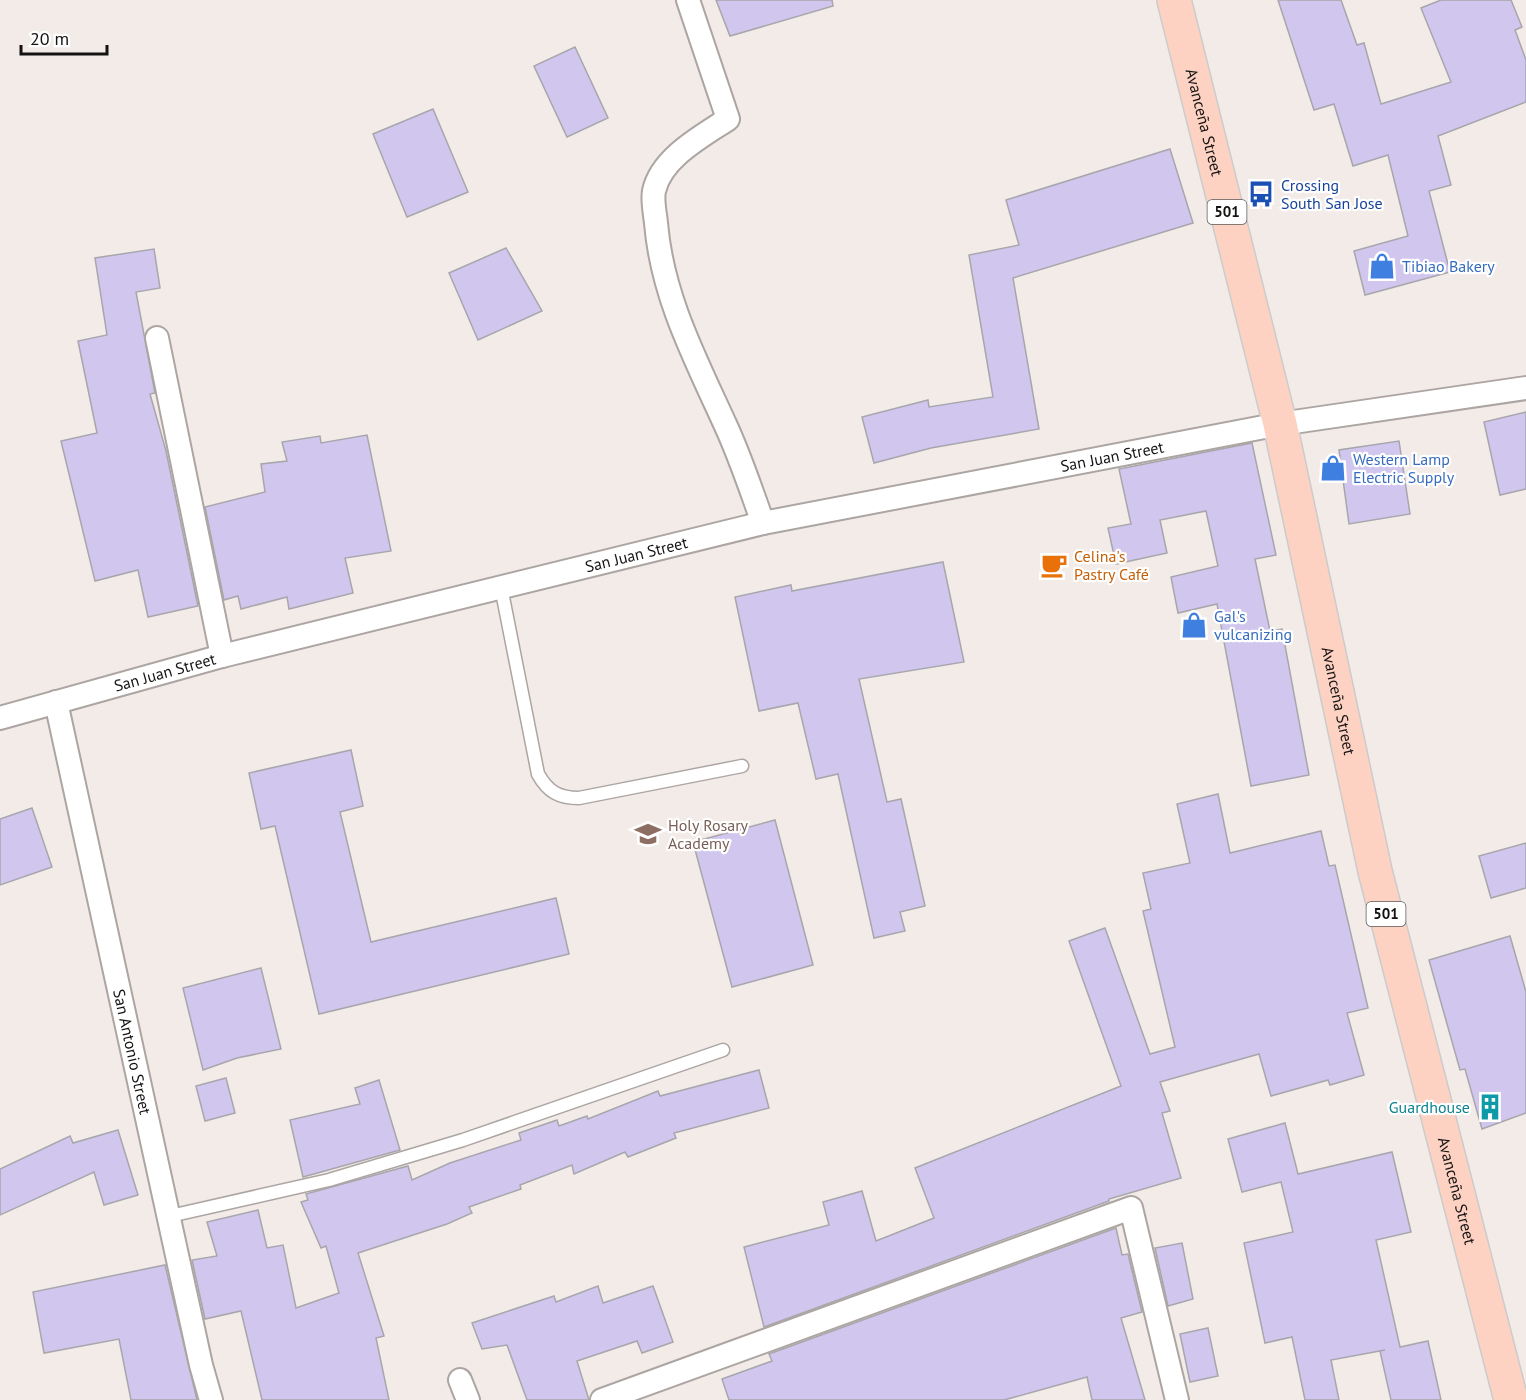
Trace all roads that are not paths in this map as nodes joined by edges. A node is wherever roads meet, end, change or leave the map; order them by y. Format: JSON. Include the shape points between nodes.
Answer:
{"nodes":[{"id":1,"x":688,"y":0,"type":"edge"},
{"id":2,"x":1174,"y":0,"type":"edge"},
{"id":3,"x":157,"y":338,"type":"dead end"},
{"id":4,"x":1526,"y":388,"type":"edge"},
{"id":5,"x":1280,"y":424,"type":"junction"},
{"id":6,"x":763,"y":523,"type":"junction"},
{"id":7,"x":501,"y":587,"type":"junction"},
{"id":8,"x":222,"y":656,"type":"junction"},
{"id":9,"x":56,"y":702,"type":"junction"},
{"id":10,"x":0,"y":718,"type":"edge"},
{"id":11,"x":742,"y":766,"type":"dead end"},
{"id":12,"x":723,"y":1050,"type":"dead end"},
{"id":13,"x":170,"y":1216,"type":"junction"},
{"id":14,"x":211,"y":1400,"type":"edge"},
{"id":15,"x":602,"y":1400,"type":"edge"},
{"id":16,"x":1177,"y":1400,"type":"edge"},
{"id":17,"x":1511,"y":1400,"type":"edge"}],
"edges":[{"from":1,"to":6,"type":"street","via":[[728,119],[665,167],[654,191],[657,242],[669,296]]},
{"from":2,"to":5,"type":"main road","name":"Avanceña Street","number":"501"},
{"from":3,"to":8,"type":"street"},
{"from":4,"to":5,"type":"street","name":"San Juan Street"},
{"from":5,"to":6,"type":"street","name":"San Juan Street"},
{"from":5,"to":17,"type":"main road","name":"Avanceña Street","number":"501","via":[[1375,871]]},
{"from":6,"to":7,"type":"street","name":"San Juan Street"},
{"from":7,"to":8,"type":"street","name":"San Juan Street"},
{"from":7,"to":11,"type":"lane","via":[[538,774],[545,788],[558,795],[579,798]]},
{"from":8,"to":9,"type":"street","name":"San Juan Street"},
{"from":9,"to":10,"type":"street","name":"San Juan Street"},
{"from":9,"to":13,"type":"street","name":"San Antonio Street"},
{"from":12,"to":13,"type":"lane","via":[[374,1167]]},
{"from":13,"to":14,"type":"street","name":"San Antonio Street"},
{"from":15,"to":16,"type":"street","via":[[1131,1208]]}]}
